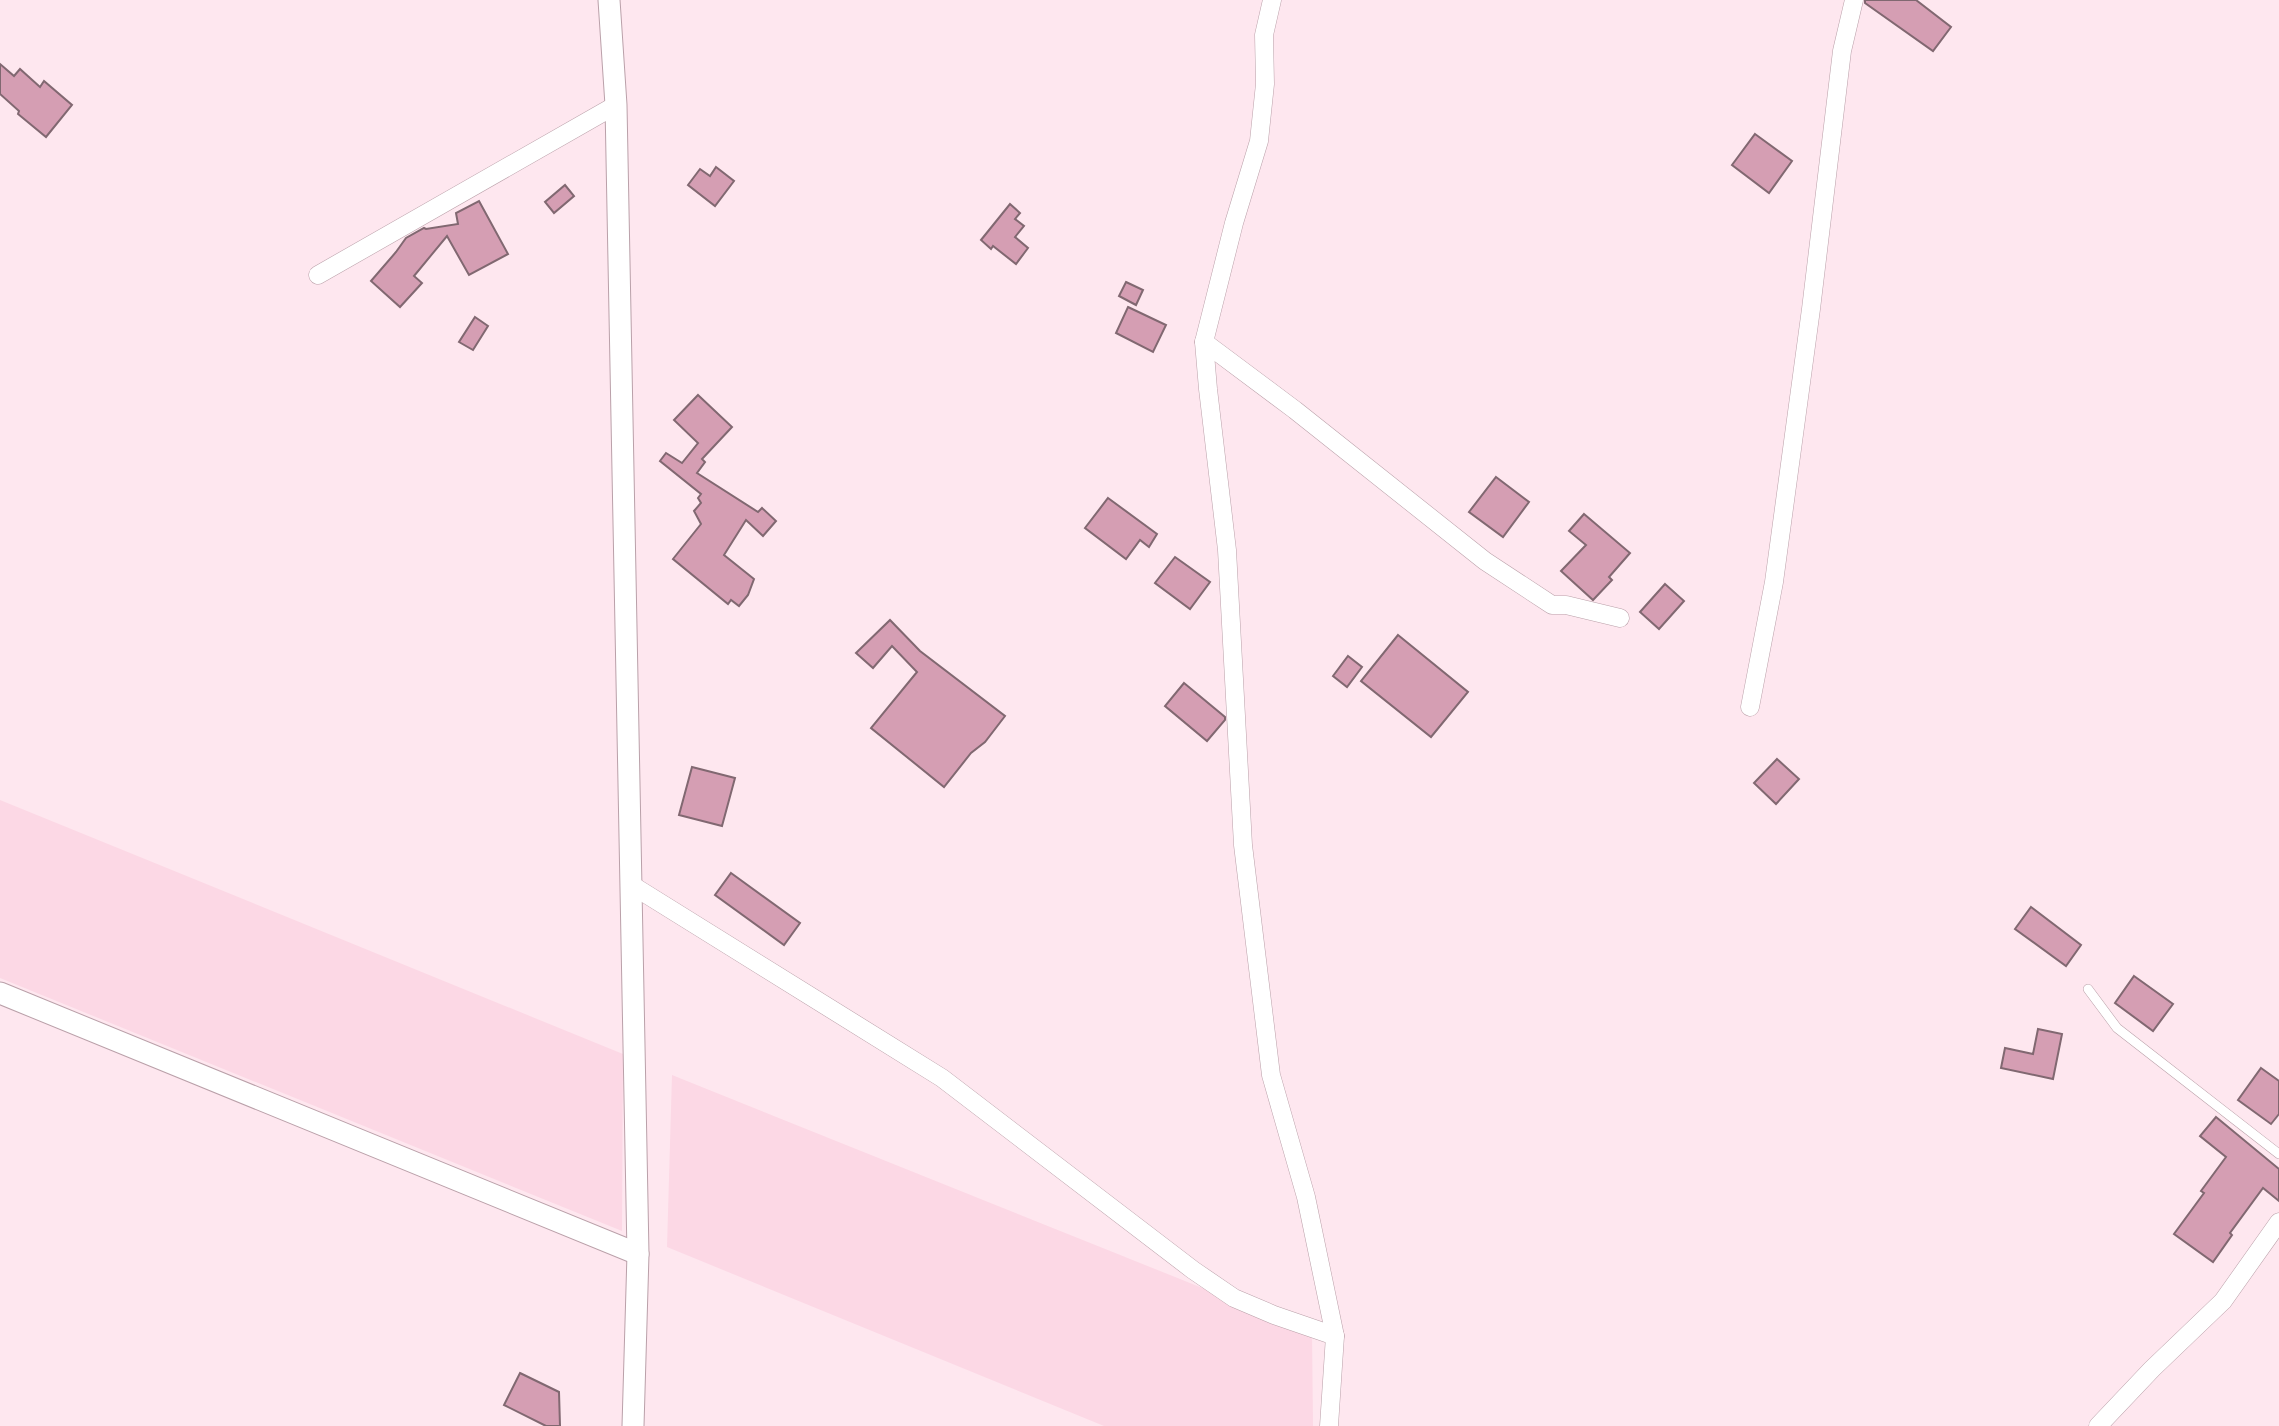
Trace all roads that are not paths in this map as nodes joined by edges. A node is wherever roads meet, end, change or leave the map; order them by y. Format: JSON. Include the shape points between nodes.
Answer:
{"nodes":[{"id":1,"x":610,"y":0,"type":"edge"},
{"id":2,"x":1272,"y":0,"type":"edge"},
{"id":3,"x":1854,"y":0,"type":"edge"},
{"id":4,"x":617,"y":105,"type":"junction"},
{"id":5,"x":318,"y":275,"type":"dead end"},
{"id":6,"x":1205,"y":342,"type":"junction"},
{"id":7,"x":1620,"y":618,"type":"dead end"},
{"id":8,"x":1750,"y":707,"type":"dead end"},
{"id":9,"x":629,"y":884,"type":"junction"},
{"id":10,"x":2088,"y":989,"type":"dead end"},
{"id":11,"x":0,"y":993,"type":"edge"},
{"id":12,"x":2279,"y":1154,"type":"edge"},
{"id":13,"x":2279,"y":1222,"type":"edge"},
{"id":14,"x":638,"y":1254,"type":"junction"},
{"id":15,"x":1335,"y":1336,"type":"junction"},
{"id":16,"x":633,"y":1426,"type":"edge"},
{"id":17,"x":1329,"y":1426,"type":"edge"},
{"id":18,"x":2098,"y":1426,"type":"edge"}],
"edges":[{"from":1,"to":4,"type":"street"},
{"from":2,"to":6,"type":"street","via":[[1264,35],[1259,141]]},
{"from":3,"to":8,"type":"street","via":[[1842,51],[1774,582]]},
{"from":4,"to":5,"type":"street"},
{"from":4,"to":9,"type":"street"},
{"from":6,"to":7,"type":"street","via":[[1485,561],[1552,605]]},
{"from":6,"to":15,"type":"street","via":[[1227,550],[1243,845],[1271,1075],[1306,1197]]},
{"from":9,"to":14,"type":"street"},
{"from":9,"to":15,"type":"street","via":[[942,1078],[1234,1298]]},
{"from":10,"to":12,"type":"lane","via":[[2117,1028]]},
{"from":11,"to":14,"type":"street"},
{"from":13,"to":18,"type":"street","via":[[2223,1301]]},
{"from":14,"to":16,"type":"street"},
{"from":15,"to":17,"type":"street"}]}
